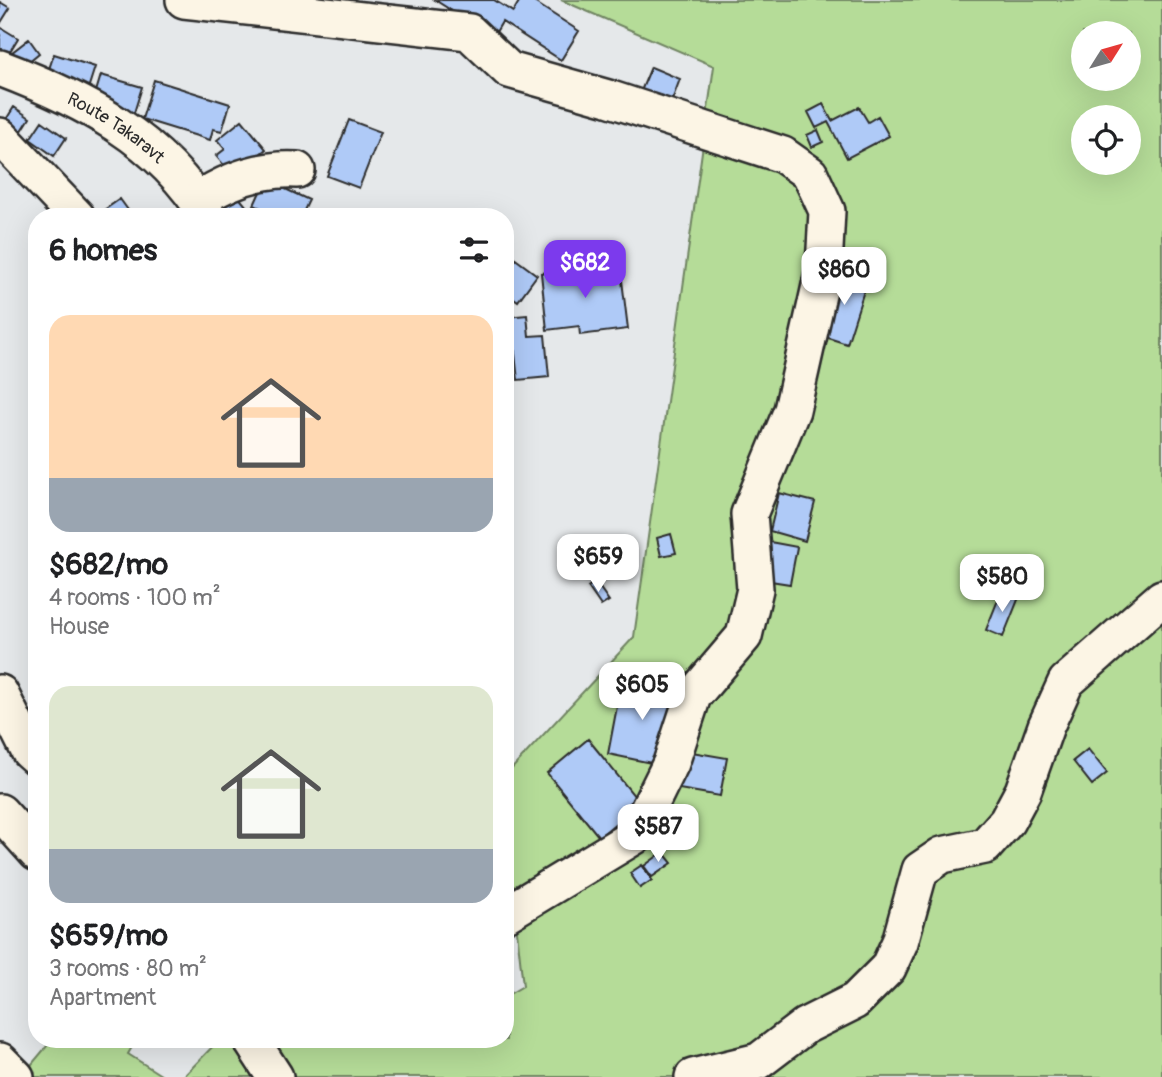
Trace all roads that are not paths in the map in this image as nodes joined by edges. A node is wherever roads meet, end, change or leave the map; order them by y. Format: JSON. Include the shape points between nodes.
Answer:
{"nodes":[{"id":1,"x":184,"y":0,"type":"edge"},
{"id":2,"x":0,"y":68,"type":"edge"},
{"id":3,"x":0,"y":136,"type":"edge"},
{"id":4,"x":297,"y":170,"type":"dead end"},
{"id":5,"x":68,"y":208,"type":"edge"},
{"id":6,"x":202,"y":208,"type":"edge"},
{"id":7,"x":204,"y":208,"type":"edge"},
{"id":8,"x":1162,"y":598,"type":"edge"},
{"id":9,"x":0,"y":693,"type":"edge"},
{"id":10,"x":28,"y":749,"type":"edge"},
{"id":11,"x":0,"y":812,"type":"edge"},
{"id":12,"x":28,"y":843,"type":"edge"},
{"id":13,"x":514,"y":909,"type":"edge"},
{"id":14,"x":256,"y":1048,"type":"edge"},
{"id":15,"x":0,"y":1061,"type":"edge"},
{"id":16,"x":16,"y":1077,"type":"edge"},
{"id":17,"x":275,"y":1077,"type":"edge"},
{"id":18,"x":693,"y":1077,"type":"edge"}],
"edges":[{"from":1,"to":13,"type":"street","via":[[469,32],[509,70],[783,155],[810,174],[827,211],[824,268],[792,410],[749,514],[755,589],[744,636],[693,696],[671,762],[635,836]]},
{"from":2,"to":6,"type":"street","name":"Route Takaravt","via":[[51,88],[138,136],[189,186]]},
{"from":3,"to":5,"type":"street"},
{"from":4,"to":7,"type":"street","via":[[270,169],[216,188]]},
{"from":8,"to":18,"type":"street","via":[[1066,682],[1007,821],[985,845],[942,855],[920,870],[888,968],[855,1001],[805,1026],[759,1061]]},
{"from":9,"to":10,"type":"street"},
{"from":11,"to":12,"type":"street"},
{"from":14,"to":17,"type":"street"},
{"from":15,"to":16,"type":"street"}]}
